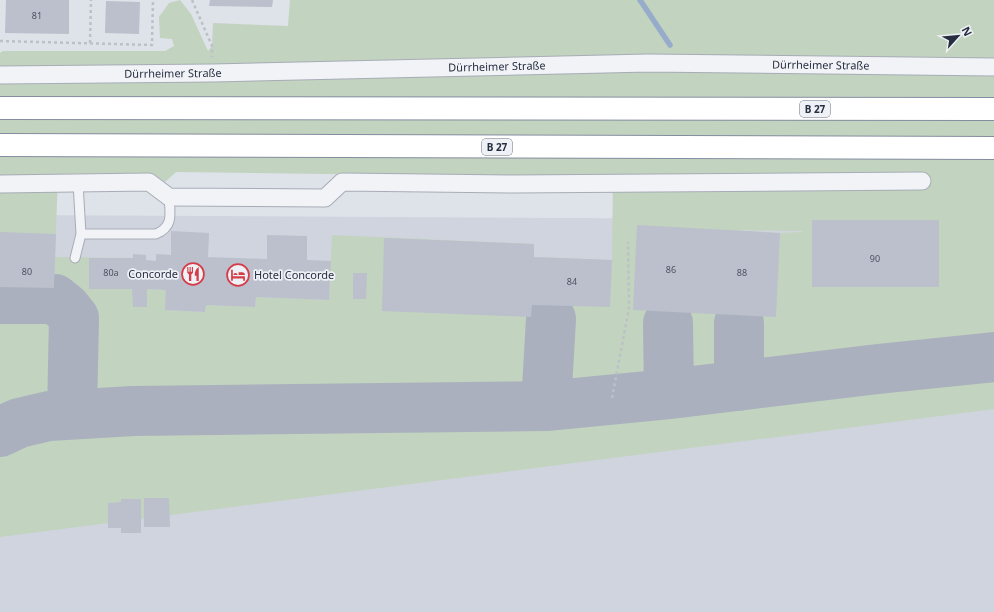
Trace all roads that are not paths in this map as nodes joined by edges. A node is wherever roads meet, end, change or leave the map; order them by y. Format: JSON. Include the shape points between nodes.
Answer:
{"nodes":[{"id":1,"x":994,"y":67,"type":"edge"},
{"id":2,"x":0,"y":75,"type":"edge"},
{"id":3,"x":0,"y":108,"type":"edge"},
{"id":4,"x":994,"y":109,"type":"edge"},
{"id":5,"x":0,"y":145,"type":"edge"},
{"id":6,"x":994,"y":148,"type":"edge"},
{"id":7,"x":922,"y":181,"type":"dead end"},
{"id":8,"x":78,"y":182,"type":"junction"},
{"id":9,"x":0,"y":184,"type":"edge"},
{"id":10,"x":169,"y":197,"type":"junction"},
{"id":11,"x":81,"y":234,"type":"junction"},
{"id":12,"x":74,"y":258,"type":"dead end"}],
"edges":[{"from":1,"to":2,"type":"street","name":"Dürrheimer Straße","via":[[648,63]]},
{"from":3,"to":4,"type":"highway","number":"B 27"},
{"from":5,"to":6,"type":"highway","number":"B 27"},
{"from":7,"to":10,"type":"street","via":[[520,184],[342,182],[325,198]]},
{"from":8,"to":9,"type":"street"},
{"from":8,"to":10,"type":"street","via":[[149,182]]},
{"from":8,"to":11,"type":"lane"},
{"from":10,"to":11,"type":"lane","via":[[170,220],[164,230],[156,234]]},
{"from":11,"to":12,"type":"lane"}]}
